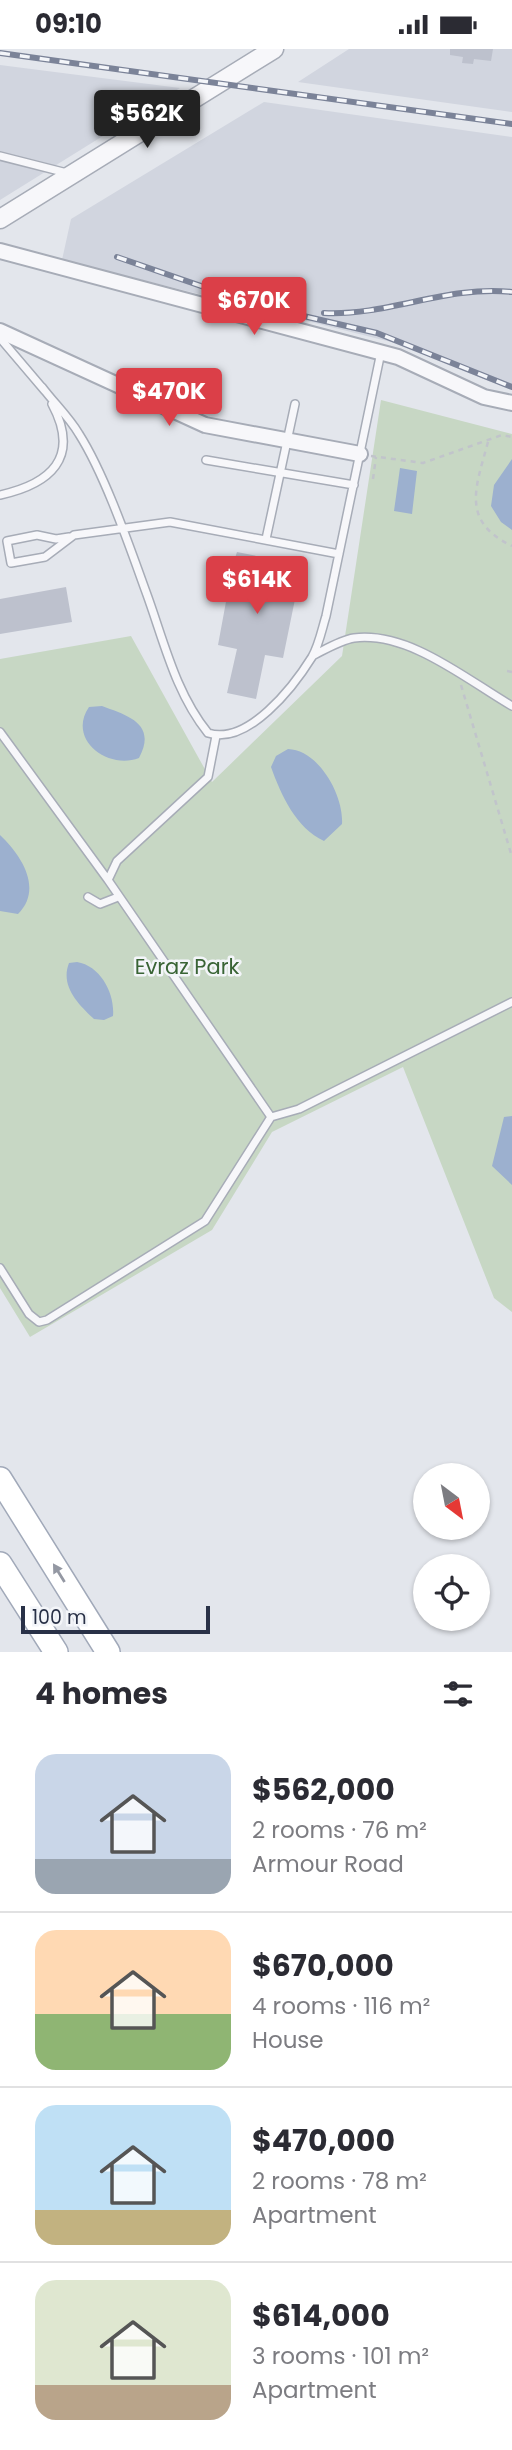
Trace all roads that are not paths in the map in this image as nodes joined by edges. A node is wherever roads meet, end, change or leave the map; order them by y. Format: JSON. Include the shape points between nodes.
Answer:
{"nodes":[{"id":1,"x":274,"y":49,"type":"edge"},
{"id":2,"x":0,"y":156,"type":"edge"},
{"id":3,"x":71,"y":174,"type":"junction"},
{"id":4,"x":0,"y":219,"type":"edge"},
{"id":5,"x":0,"y":251,"type":"edge"},
{"id":6,"x":0,"y":331,"type":"edge"},
{"id":7,"x":0,"y":338,"type":"edge"},
{"id":8,"x":381,"y":352,"type":"junction"},
{"id":9,"x":43,"y":387,"type":"junction"},
{"id":10,"x":512,"y":403,"type":"edge"},
{"id":11,"x":295,"y":404,"type":"dead end"},
{"id":12,"x":287,"y":440,"type":"junction"},
{"id":13,"x":360,"y":454,"type":"junction"},
{"id":14,"x":206,"y":460,"type":"dead end"},
{"id":15,"x":280,"y":473,"type":"junction"},
{"id":16,"x":354,"y":485,"type":"junction"},
{"id":17,"x":0,"y":495,"type":"edge"},
{"id":18,"x":120,"y":527,"type":"junction"},
{"id":19,"x":69,"y":537,"type":"junction"},
{"id":20,"x":265,"y":539,"type":"junction"},
{"id":21,"x":339,"y":554,"type":"junction"},
{"id":22,"x":314,"y":655,"type":"junction"},
{"id":23,"x":512,"y":706,"type":"edge"},
{"id":24,"x":0,"y":732,"type":"edge"},
{"id":25,"x":216,"y":736,"type":"junction"},
{"id":26,"x":108,"y":880,"type":"junction"},
{"id":27,"x":88,"y":897,"type":"dead end"},
{"id":28,"x":118,"y":897,"type":"junction"},
{"id":29,"x":512,"y":1002,"type":"edge"},
{"id":30,"x":271,"y":1117,"type":"junction"},
{"id":31,"x":0,"y":1268,"type":"edge"},
{"id":32,"x":0,"y":1479,"type":"edge"},
{"id":33,"x":0,"y":1564,"type":"edge"},
{"id":34,"x":56,"y":1652,"type":"edge"},
{"id":35,"x":108,"y":1652,"type":"edge"}],
"edges":[{"from":1,"to":3,"type":"street"},
{"from":2,"to":3,"type":"lane"},
{"from":3,"to":4,"type":"street"},
{"from":5,"to":8,"type":"street"},
{"from":6,"to":12,"type":"street","via":[[205,425]]},
{"from":7,"to":9,"type":"lane"},
{"from":8,"to":10,"type":"street","via":[[484,397]]},
{"from":8,"to":13,"type":"lane"},
{"from":9,"to":17,"type":"lane","via":[[63,433],[61,454],[53,472],[38,484]]},
{"from":9,"to":18,"type":"lane","via":[[79,434]]},
{"from":11,"to":12,"type":"lane"},
{"from":12,"to":13,"type":"street"},
{"from":12,"to":15,"type":"lane"},
{"from":13,"to":16,"type":"lane"},
{"from":14,"to":15,"type":"lane"},
{"from":15,"to":16,"type":"lane"},
{"from":15,"to":20,"type":"lane"},
{"from":16,"to":21,"type":"lane"},
{"from":18,"to":19,"type":"lane"},
{"from":18,"to":20,"type":"lane","via":[[184,522]]},
{"from":18,"to":25,"type":"lane","via":[[179,688],[192,713]]},
{"from":19,"to":19,"type":"lane","via":[[45,557],[10,563],[7,541],[37,535]]},
{"from":20,"to":21,"type":"lane"},
{"from":21,"to":22,"type":"lane"},
{"from":22,"to":23,"type":"lane","via":[[351,638],[373,636],[452,667]]},
{"from":22,"to":25,"type":"lane","via":[[284,696],[257,720],[242,730]]},
{"from":24,"to":26,"type":"lane"},
{"from":25,"to":26,"type":"lane","via":[[208,777],[117,860]]},
{"from":26,"to":28,"type":"lane"},
{"from":27,"to":28,"type":"lane","via":[[100,904]]},
{"from":28,"to":30,"type":"lane"},
{"from":29,"to":30,"type":"lane","via":[[299,1109]]},
{"from":30,"to":31,"type":"lane","via":[[205,1221],[47,1320],[31,1317]]},
{"from":35,"to":32,"type":"main road","one_way":true},
{"from":33,"to":34,"type":"main road"}]}
